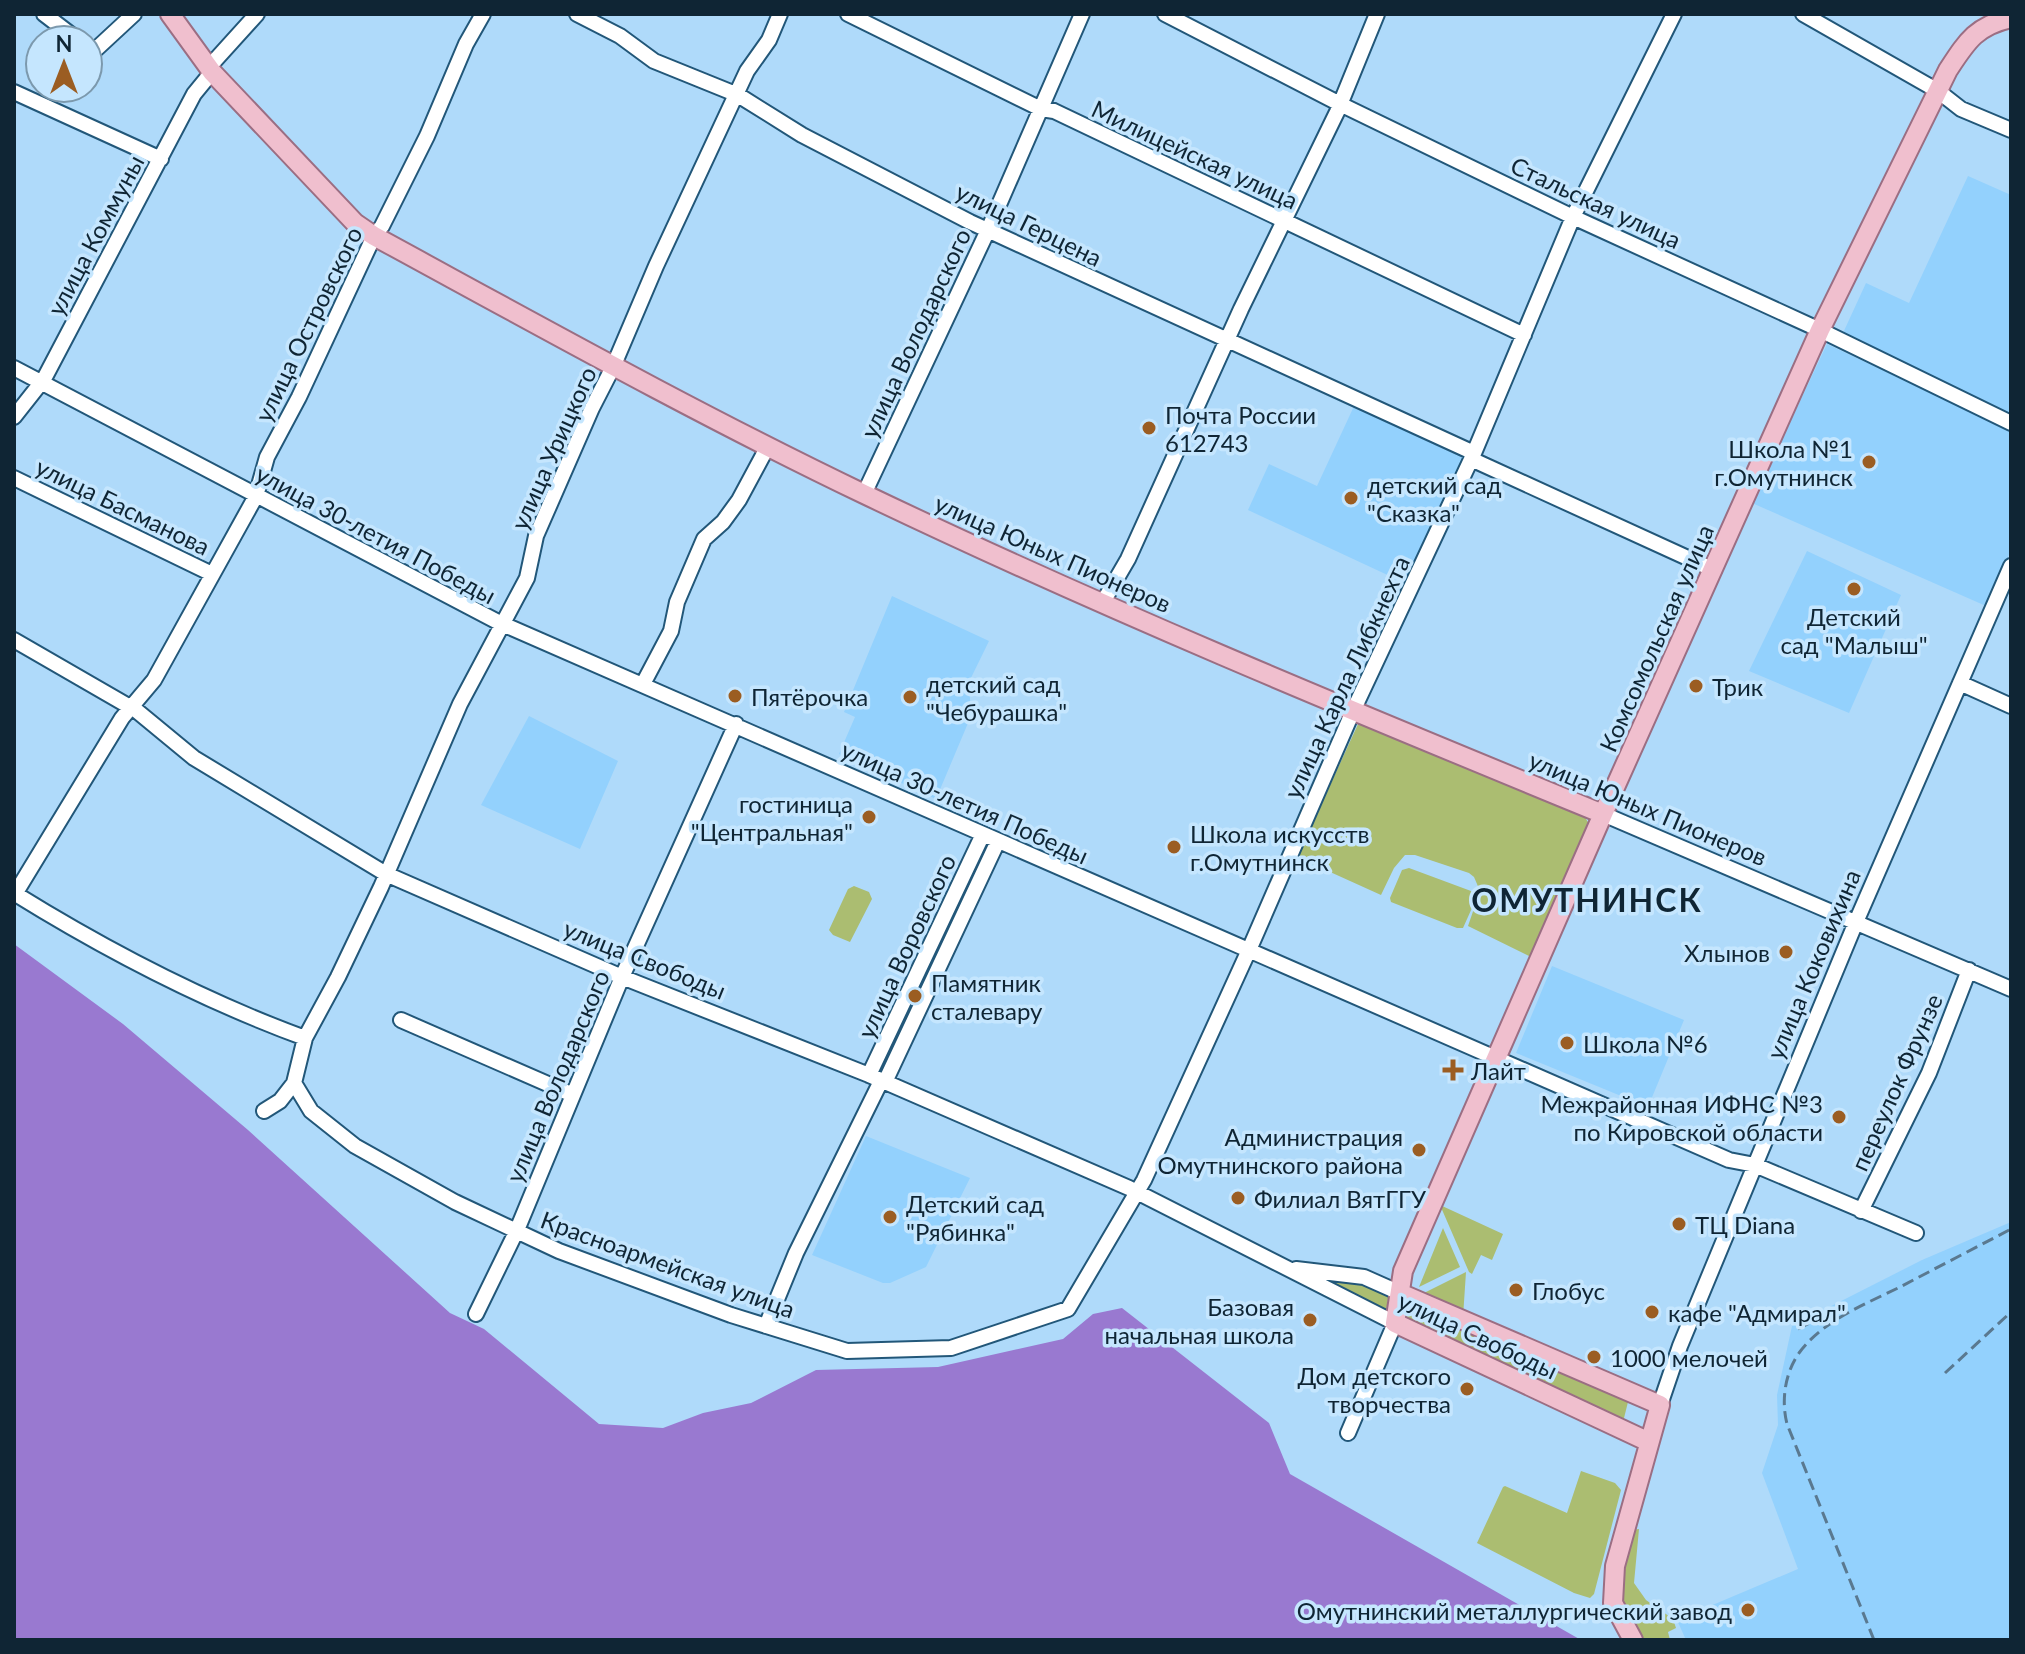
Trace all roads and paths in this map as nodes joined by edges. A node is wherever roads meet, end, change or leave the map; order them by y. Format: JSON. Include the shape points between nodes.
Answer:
{"nodes":[{"id":1,"x":134,"y":14,"type":"edge"},
{"id":2,"x":170,"y":14,"type":"edge"},
{"id":3,"x":257,"y":14,"type":"edge"},
{"id":4,"x":483,"y":14,"type":"edge"},
{"id":5,"x":577,"y":14,"type":"edge"},
{"id":6,"x":780,"y":14,"type":"edge"},
{"id":7,"x":848,"y":14,"type":"edge"},
{"id":8,"x":1082,"y":14,"type":"edge"},
{"id":9,"x":1165,"y":14,"type":"edge"},
{"id":10,"x":1377,"y":14,"type":"edge"},
{"id":11,"x":1674,"y":14,"type":"edge"},
{"id":12,"x":1803,"y":14,"type":"edge"},
{"id":13,"x":2001,"y":18,"type":"edge"},
{"id":14,"x":104,"y":42,"type":"edge"},
{"id":15,"x":211,"y":70,"type":"junction"},
{"id":16,"x":1938,"y":91,"type":"junction"},
{"id":17,"x":14,"y":92,"type":"edge"},
{"id":18,"x":738,"y":95,"type":"junction"},
{"id":19,"x":1340,"y":104,"type":"junction"},
{"id":20,"x":1041,"y":109,"type":"junction"},
{"id":21,"x":2011,"y":130,"type":"edge"},
{"id":22,"x":161,"y":159,"type":"junction"},
{"id":23,"x":1573,"y":217,"type":"junction"},
{"id":24,"x":1283,"y":222,"type":"junction"},
{"id":25,"x":988,"y":230,"type":"junction"},
{"id":26,"x":374,"y":236,"type":"junction"},
{"id":27,"x":1820,"y":330,"type":"junction"},
{"id":28,"x":1524,"y":335,"type":"junction"},
{"id":29,"x":1226,"y":341,"type":"junction"},
{"id":30,"x":613,"y":367,"type":"junction"},
{"id":31,"x":14,"y":368,"type":"edge"},
{"id":32,"x":42,"y":382,"type":"junction"},
{"id":33,"x":14,"y":417,"type":"edge"},
{"id":34,"x":2011,"y":423,"type":"edge"},
{"id":35,"x":768,"y":446,"type":"junction"},
{"id":36,"x":1473,"y":456,"type":"junction"},
{"id":37,"x":14,"y":478,"type":"edge"},
{"id":38,"x":864,"y":494,"type":"junction"},
{"id":39,"x":256,"y":496,"type":"junction"},
{"id":40,"x":2011,"y":566,"type":"edge"},
{"id":41,"x":1714,"y":570,"type":"junction"},
{"id":42,"x":212,"y":574,"type":"junction"},
{"id":43,"x":1103,"y":602,"type":"junction"},
{"id":44,"x":501,"y":623,"type":"junction"},
{"id":45,"x":14,"y":640,"type":"edge"},
{"id":46,"x":1960,"y":683,"type":"junction"},
{"id":47,"x":643,"y":684,"type":"junction"},
{"id":48,"x":2011,"y":706,"type":"edge"},
{"id":49,"x":130,"y":707,"type":"junction"},
{"id":50,"x":1353,"y":711,"type":"junction"},
{"id":51,"x":736,"y":724,"type":"junction"},
{"id":52,"x":1603,"y":814,"type":"junction"},
{"id":53,"x":983,"y":834,"type":"junction"},
{"id":54,"x":998,"y":841,"type":"junction"},
{"id":55,"x":386,"y":874,"type":"junction"},
{"id":56,"x":14,"y":893,"type":"edge"},
{"id":57,"x":1856,"y":922,"type":"junction"},
{"id":58,"x":1249,"y":950,"type":"junction"},
{"id":59,"x":1969,"y":970,"type":"junction"},
{"id":60,"x":622,"y":977,"type":"junction"},
{"id":61,"x":2011,"y":989,"type":"edge"},
{"id":62,"x":401,"y":1020,"type":"dead end"},
{"id":63,"x":305,"y":1038,"type":"junction"},
{"id":64,"x":1496,"y":1059,"type":"junction"},
{"id":65,"x":878,"y":1079,"type":"junction"},
{"id":66,"x":294,"y":1083,"type":"junction"},
{"id":67,"x":573,"y":1095,"type":"junction"},
{"id":68,"x":264,"y":1111,"type":"dead end"},
{"id":69,"x":1755,"y":1165,"type":"junction"},
{"id":70,"x":1137,"y":1192,"type":"junction"},
{"id":71,"x":1861,"y":1211,"type":"junction"},
{"id":72,"x":517,"y":1230,"type":"junction"},
{"id":73,"x":1916,"y":1233,"type":"dead end"},
{"id":74,"x":1288,"y":1268,"type":"junction"},
{"id":75,"x":1400,"y":1293,"type":"junction"},
{"id":76,"x":1068,"y":1309,"type":"joint"},
{"id":77,"x":476,"y":1314,"type":"dead end"},
{"id":78,"x":1395,"y":1323,"type":"junction"},
{"id":79,"x":766,"y":1326,"type":"junction"},
{"id":80,"x":1660,"y":1405,"type":"junction"},
{"id":81,"x":1348,"y":1433,"type":"dead end"},
{"id":82,"x":1649,"y":1442,"type":"junction"},
{"id":83,"x":1633,"y":1640,"type":"edge"}],
"edges":[{"from":1,"to":14,"type":"street"},
{"from":2,"to":15,"type":"main road","name":"улица Юных Пионеров"},
{"from":3,"to":15,"type":"street","name":"улица Коммуны"},
{"from":4,"to":26,"type":"street","name":"улица Островского"},
{"from":5,"to":18,"type":"street","name":"улица Герцена","via":[[654,61]]},
{"from":6,"to":18,"type":"street","name":"улица Урицкого"},
{"from":7,"to":20,"type":"street","name":"Милицейская улица"},
{"from":8,"to":20,"type":"street","name":"улица Володарского"},
{"from":9,"to":19,"type":"street","name":"Стальская улица"},
{"from":10,"to":19,"type":"street"},
{"from":11,"to":23,"type":"street","name":"улица Карла Либкнехта"},
{"from":12,"to":16,"type":"street"},
{"from":13,"to":16,"type":"main road","name":"Комсомольская улица","via":[[1971,37]]},
{"from":15,"to":22,"type":"street","name":"улица Коммуны"},
{"from":15,"to":26,"type":"main road","name":"улица Юных Пионеров","via":[[355,223]]},
{"from":16,"to":21,"type":"street","via":[[1961,109]]},
{"from":16,"to":27,"type":"main road","name":"Комсомольская улица"},
{"from":17,"to":22,"type":"street"},
{"from":18,"to":25,"type":"street","name":"улица Герцена","via":[[802,135]]},
{"from":18,"to":30,"type":"street","name":"улица Урицкого"},
{"from":19,"to":23,"type":"street","name":"Стальская улица"},
{"from":19,"to":24,"type":"street"},
{"from":20,"to":24,"type":"street","name":"Милицейская улица"},
{"from":20,"to":25,"type":"street","name":"улица Володарского"},
{"from":22,"to":32,"type":"street","name":"улица Коммуны"},
{"from":23,"to":27,"type":"street","name":"Стальская улица"},
{"from":23,"to":28,"type":"street","name":"улица Карла Либкнехта"},
{"from":24,"to":28,"type":"street","name":"Милицейская улица"},
{"from":24,"to":29,"type":"street"},
{"from":25,"to":29,"type":"street","name":"улица Герцена"},
{"from":25,"to":38,"type":"street","name":"улица Володарского"},
{"from":26,"to":30,"type":"main road","name":"улица Юных Пионеров"},
{"from":26,"to":39,"type":"street","name":"улица Островского","via":[[267,457]]},
{"from":27,"to":34,"type":"street","name":"Стальская улица"},
{"from":27,"to":41,"type":"main road","name":"Комсомольская улица"},
{"from":28,"to":36,"type":"street","name":"улица Карла Либкнехта"},
{"from":29,"to":36,"type":"street","name":"улица Герцена"},
{"from":29,"to":43,"type":"street","via":[[1128,559]]},
{"from":30,"to":35,"type":"main road","name":"улица Юных Пионеров"},
{"from":30,"to":44,"type":"street","name":"улица Урицкого","via":[[536,536],[527,578]]},
{"from":31,"to":32,"type":"street","name":"улица 30-летия Победы"},
{"from":32,"to":33,"type":"street","name":"улица Коммуны"},
{"from":32,"to":39,"type":"street","name":"улица 30-летия Победы"},
{"from":35,"to":38,"type":"main road","name":"улица Юных Пионеров"},
{"from":35,"to":47,"type":"street","via":[[739,500],[704,539],[677,602],[671,631]]},
{"from":36,"to":41,"type":"street","name":"улица Герцена"},
{"from":36,"to":50,"type":"street","name":"улица Карла Либкнехта"},
{"from":37,"to":42,"type":"street","name":"улица Басманова"},
{"from":38,"to":43,"type":"main road","name":"улица Юных Пионеров"},
{"from":39,"to":42,"type":"street","name":"улица Островского"},
{"from":39,"to":44,"type":"street","name":"улица 30-летия Победы"},
{"from":40,"to":46,"type":"street","name":"улица Коковихина"},
{"from":41,"to":52,"type":"main road","name":"Комсомольская улица"},
{"from":42,"to":49,"type":"street","name":"улица Островского","via":[[154,680]]},
{"from":43,"to":50,"type":"main road","name":"улица Юных Пионеров"},
{"from":44,"to":47,"type":"street","name":"улица 30-летия Победы"},
{"from":44,"to":55,"type":"street","name":"улица Урицкого"},
{"from":45,"to":49,"type":"street","name":"улица Свободы"},
{"from":46,"to":48,"type":"street"},
{"from":46,"to":57,"type":"street","name":"улица Коковихина"},
{"from":47,"to":51,"type":"street","name":"улица 30-летия Победы"},
{"from":49,"to":55,"type":"street","name":"улица Свободы","via":[[194,758]]},
{"from":49,"to":56,"type":"street","name":"улица Островского"},
{"from":50,"to":52,"type":"main road","name":"улица Юных Пионеров"},
{"from":50,"to":58,"type":"street","name":"улица Карла Либкнехта"},
{"from":51,"to":53,"type":"street","name":"улица 30-летия Победы"},
{"from":51,"to":60,"type":"street","name":"улица Володарского"},
{"from":52,"to":57,"type":"street","name":"улица Юных Пионеров"},
{"from":52,"to":64,"type":"main road","name":"Комсомольская улица"},
{"from":53,"to":54,"type":"street","name":"улица 30-летия Победы"},
{"from":53,"to":65,"type":"street","name":"улица Воровского"},
{"from":54,"to":58,"type":"street","name":"улица 30-летия Победы"},
{"from":54,"to":65,"type":"street"},
{"from":55,"to":60,"type":"street","name":"улица Свободы"},
{"from":55,"to":63,"type":"street","name":"улица Урицкого"},
{"from":56,"to":63,"type":"street","via":[[188,989]]},
{"from":57,"to":59,"type":"street","name":"улица Юных Пионеров"},
{"from":57,"to":69,"type":"street","name":"улица Коковихина"},
{"from":58,"to":64,"type":"street","name":"улица 30-летия Победы"},
{"from":58,"to":70,"type":"street","name":"улица Карла Либкнехта"},
{"from":59,"to":61,"type":"street","name":"улица Юных Пионеров"},
{"from":59,"to":71,"type":"street","name":"переулок Фрунзе","via":[[1929,1073]]},
{"from":60,"to":65,"type":"street","name":"улица Свободы"},
{"from":60,"to":67,"type":"street","name":"улица Володарского"},
{"from":62,"to":67,"type":"street"},
{"from":63,"to":66,"type":"street","name":"улица Урицкого"},
{"from":64,"to":69,"type":"street","name":"улица 30-летия Победы","via":[[1729,1160]]},
{"from":64,"to":75,"type":"main road","name":"Комсомольская улица","via":[[1403,1271]]},
{"from":65,"to":70,"type":"street","name":"улица Свободы"},
{"from":65,"to":79,"type":"street","name":"улица Воровского"},
{"from":66,"to":68,"type":"street"},
{"from":66,"to":72,"type":"street","name":"Красноармейская улица","via":[[311,1111],[355,1146]]},
{"from":67,"to":72,"type":"street","name":"улица Володарского"},
{"from":69,"to":71,"type":"street","name":"улица 30-летия Победы"},
{"from":69,"to":80,"type":"street","name":"улица Коковихина"},
{"from":70,"to":74,"type":"street","name":"улица Свободы"},
{"from":70,"to":76,"type":"street","name":"улица Карла Либкнехта"},
{"from":71,"to":73,"type":"street","name":"улица 30-летия Победы"},
{"from":72,"to":77,"type":"street","name":"улица Володарского"},
{"from":72,"to":79,"type":"street","name":"Красноармейская улица","via":[[559,1251]]},
{"from":74,"to":75,"type":"street","name":"улица Свободы","via":[[1364,1277]]},
{"from":74,"to":78,"type":"street","name":"улица Свободы"},
{"from":75,"to":78,"type":"main road","name":"Комсомольская улица"},
{"from":75,"to":80,"type":"main road","name":"улица Свободы"},
{"from":76,"to":79,"type":"street","name":"Красноармейская улица","via":[[958,1346],[917,1351],[847,1351]]},
{"from":78,"to":81,"type":"street","name":"Комсомольская улица"},
{"from":78,"to":82,"type":"main road","name":"улица Свободы"},
{"from":80,"to":82,"type":"main road","name":"улица Коковихина"},
{"from":82,"to":83,"type":"main road","name":"улица Коковихина","via":[[1615,1566],[1613,1603]]}]}
